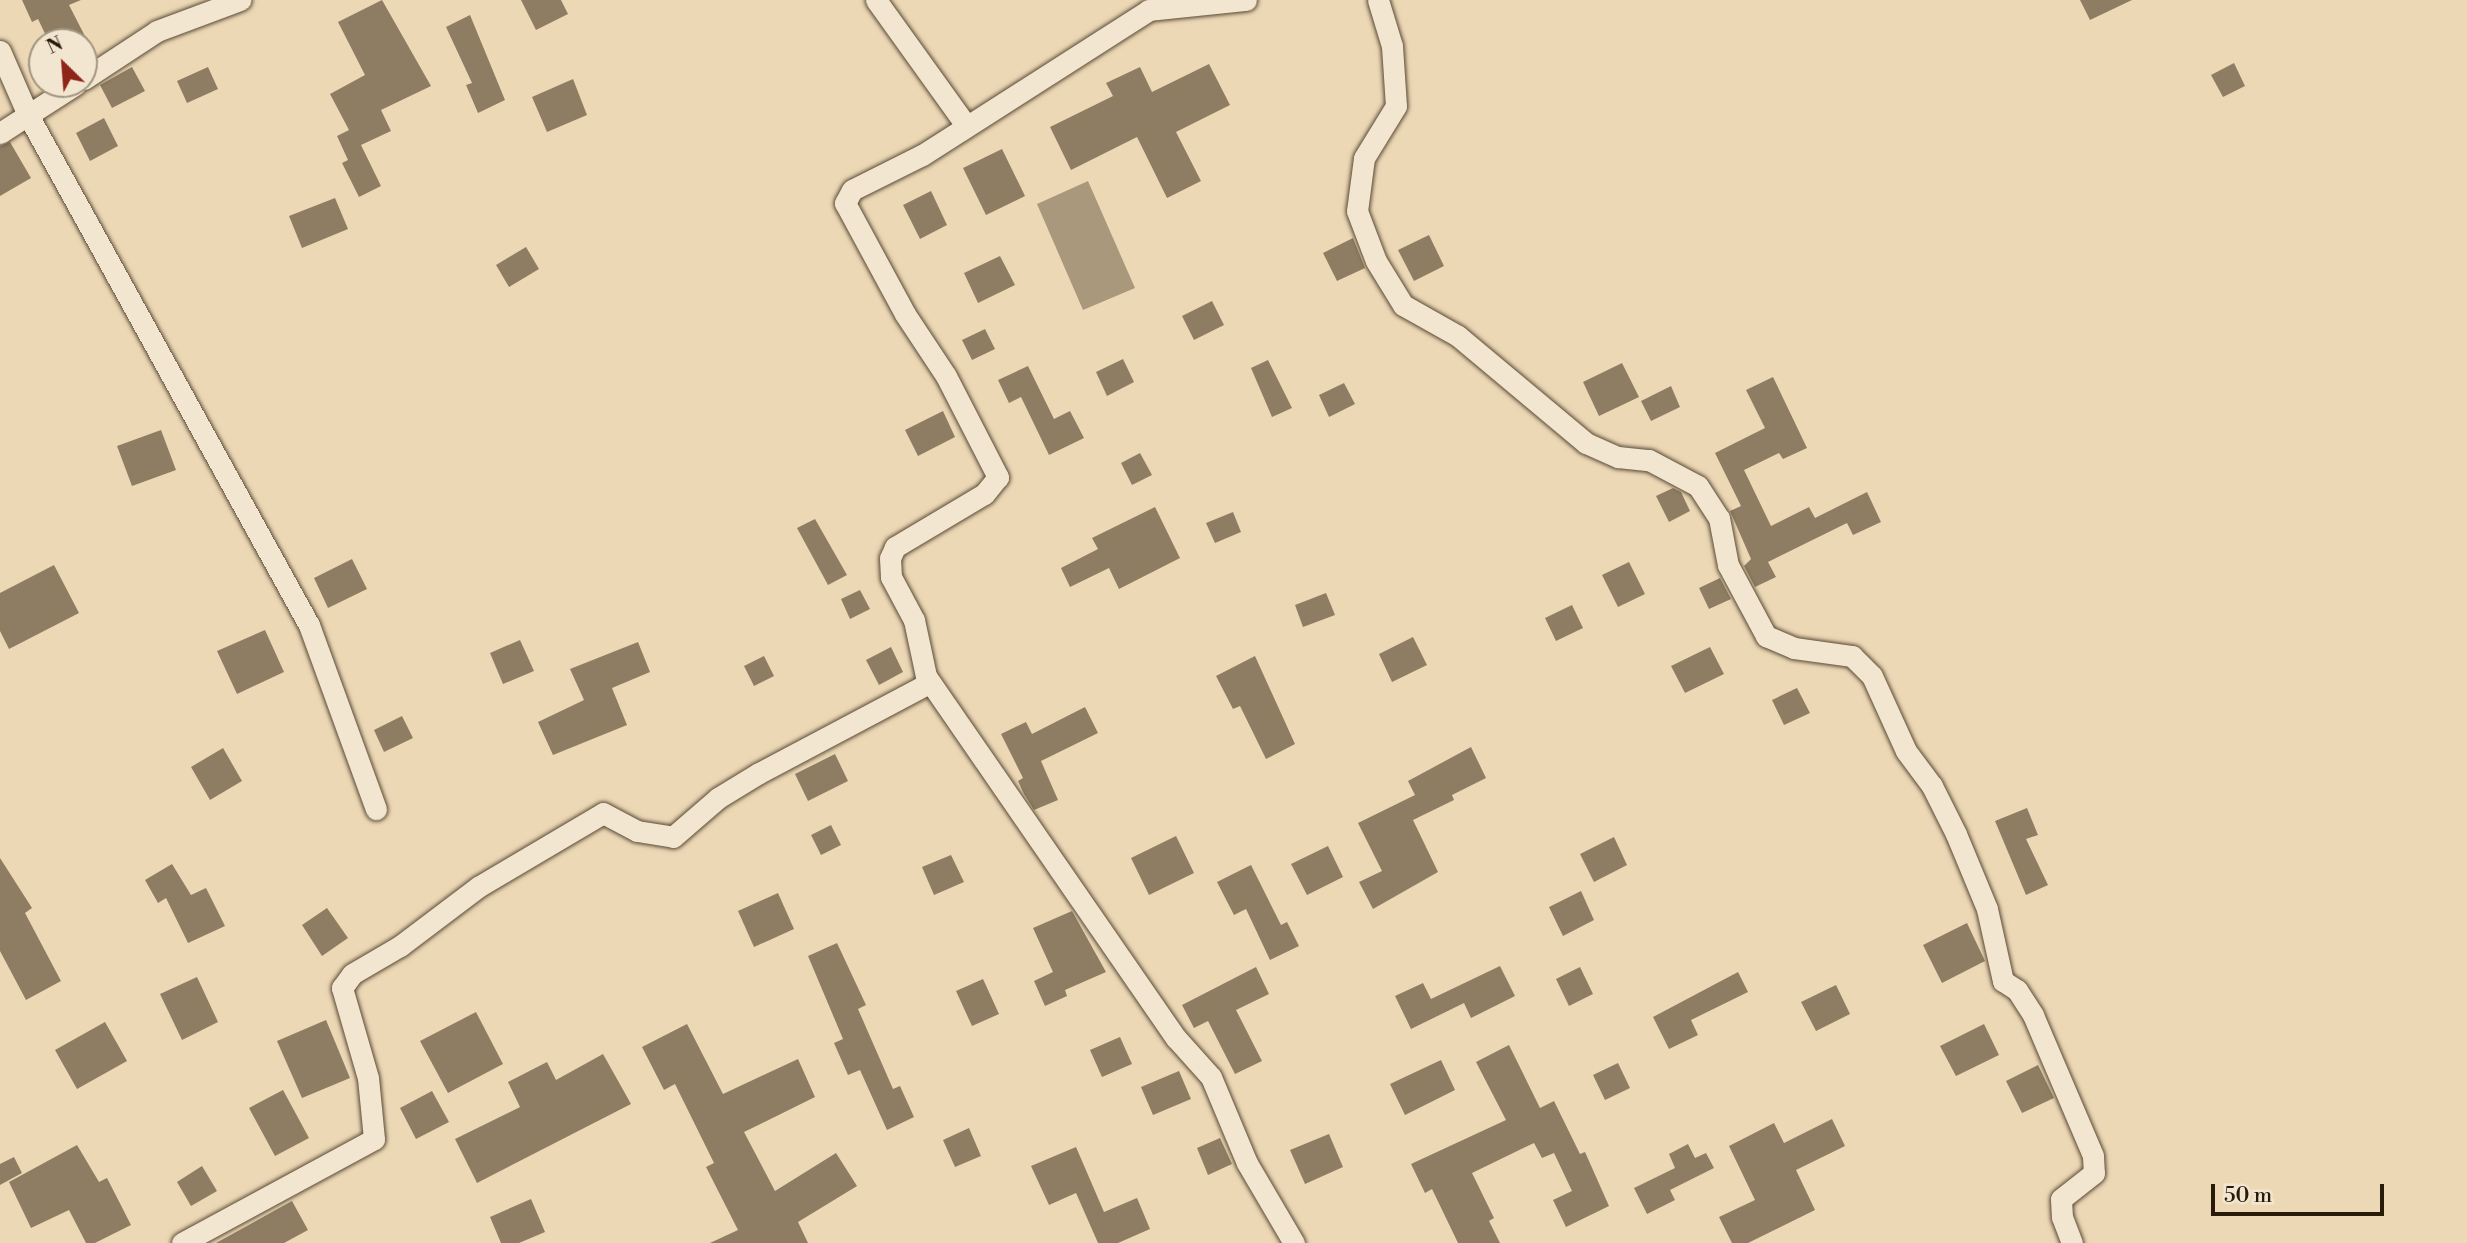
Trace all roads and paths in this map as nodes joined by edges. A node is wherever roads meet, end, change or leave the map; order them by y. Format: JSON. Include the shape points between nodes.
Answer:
{"nodes":[{"id":1,"x":240,"y":0,"type":"edge"},
{"id":2,"x":876,"y":0,"type":"edge"},
{"id":3,"x":1245,"y":0,"type":"edge"},
{"id":4,"x":1378,"y":0,"type":"edge"},
{"id":5,"x":0,"y":51,"type":"edge"},
{"id":6,"x":98,"y":70,"type":"edge"},
{"id":7,"x":54,"y":98,"type":"edge"},
{"id":8,"x":28,"y":115,"type":"junction"},
{"id":9,"x":965,"y":124,"type":"junction"},
{"id":10,"x":0,"y":133,"type":"edge"},
{"id":11,"x":929,"y":683,"type":"junction"},
{"id":12,"x":376,"y":809,"type":"dead end"},
{"id":13,"x":182,"y":1243,"type":"edge"},
{"id":14,"x":1294,"y":1243,"type":"edge"},
{"id":15,"x":2072,"y":1243,"type":"edge"}],
"edges":[{"from":1,"to":6,"type":"street","via":[[158,31]]},
{"from":2,"to":9,"type":"street"},
{"from":3,"to":9,"type":"street","via":[[1149,10]]},
{"from":4,"to":15,"type":"street","via":[[1392,46],[1396,106],[1364,158],[1357,211],[1376,261],[1403,305],[1458,336],[1586,443],[1618,457],[1650,460],[1698,486],[1718,518],[1728,565],[1766,636],[1794,648],[1852,656],[1872,676],[1906,751],[1932,786],[1956,834],[1987,909],[2003,981],[2017,990],[2033,1015],[2093,1156],[2094,1173],[2061,1199]]},
{"from":5,"to":8,"type":"street"},
{"from":7,"to":8,"type":"street"},
{"from":8,"to":10,"type":"street"},
{"from":8,"to":12,"type":"street","via":[[309,625]]},
{"from":9,"to":11,"type":"street","via":[[922,155],[852,190],[845,203],[905,314],[946,376],[998,477],[984,494],[895,547],[890,558],[891,577],[914,620]]},
{"from":11,"to":13,"type":"street","via":[[759,773],[718,798],[673,837],[637,831],[603,813],[478,887],[401,946],[352,974],[342,988],[368,1078],[374,1139]]},
{"from":11,"to":14,"type":"street","via":[[1177,1038],[1211,1077],[1247,1163]]}]}
